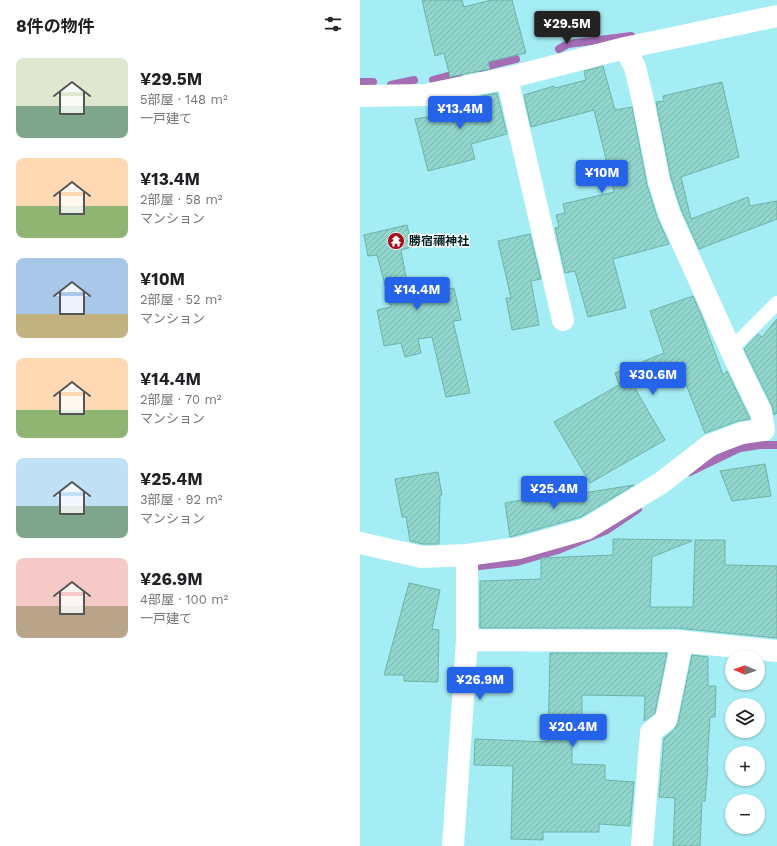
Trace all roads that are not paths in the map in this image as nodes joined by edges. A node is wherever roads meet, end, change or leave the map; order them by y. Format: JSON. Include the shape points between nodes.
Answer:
{"nodes":[{"id":1,"x":777,"y":16,"type":"edge"},
{"id":2,"x":625,"y":48,"type":"junction"},
{"id":3,"x":507,"y":78,"type":"junction"},
{"id":4,"x":360,"y":96,"type":"edge"},
{"id":5,"x":777,"y":303,"type":"edge"},
{"id":6,"x":563,"y":320,"type":"dead end"},
{"id":7,"x":731,"y":349,"type":"junction"},
{"id":8,"x":770,"y":432,"type":"edge"},
{"id":9,"x":360,"y":544,"type":"edge"},
{"id":10,"x":467,"y":555,"type":"junction"},
{"id":11,"x":467,"y":640,"type":"junction"},
{"id":12,"x":682,"y":642,"type":"junction"},
{"id":13,"x":777,"y":651,"type":"edge"},
{"id":14,"x":453,"y":846,"type":"edge"},
{"id":15,"x":642,"y":846,"type":"edge"}],
"edges":[{"from":1,"to":2,"type":"street"},
{"from":2,"to":3,"type":"street"},
{"from":2,"to":7,"type":"street","via":[[635,68],[659,181],[669,213]]},
{"from":3,"to":4,"type":"street","via":[[425,95]]},
{"from":3,"to":6,"type":"street"},
{"from":5,"to":7,"type":"lane"},
{"from":7,"to":8,"type":"street"},
{"from":8,"to":10,"type":"street","via":[[742,433],[710,445],[661,483],[586,529],[519,548]]},
{"from":9,"to":10,"type":"street","via":[[422,557]]},
{"from":10,"to":11,"type":"street"},
{"from":11,"to":12,"type":"street"},
{"from":11,"to":14,"type":"street"},
{"from":12,"to":13,"type":"street"},
{"from":12,"to":15,"type":"street","via":[[666,720],[651,732]]}]}
